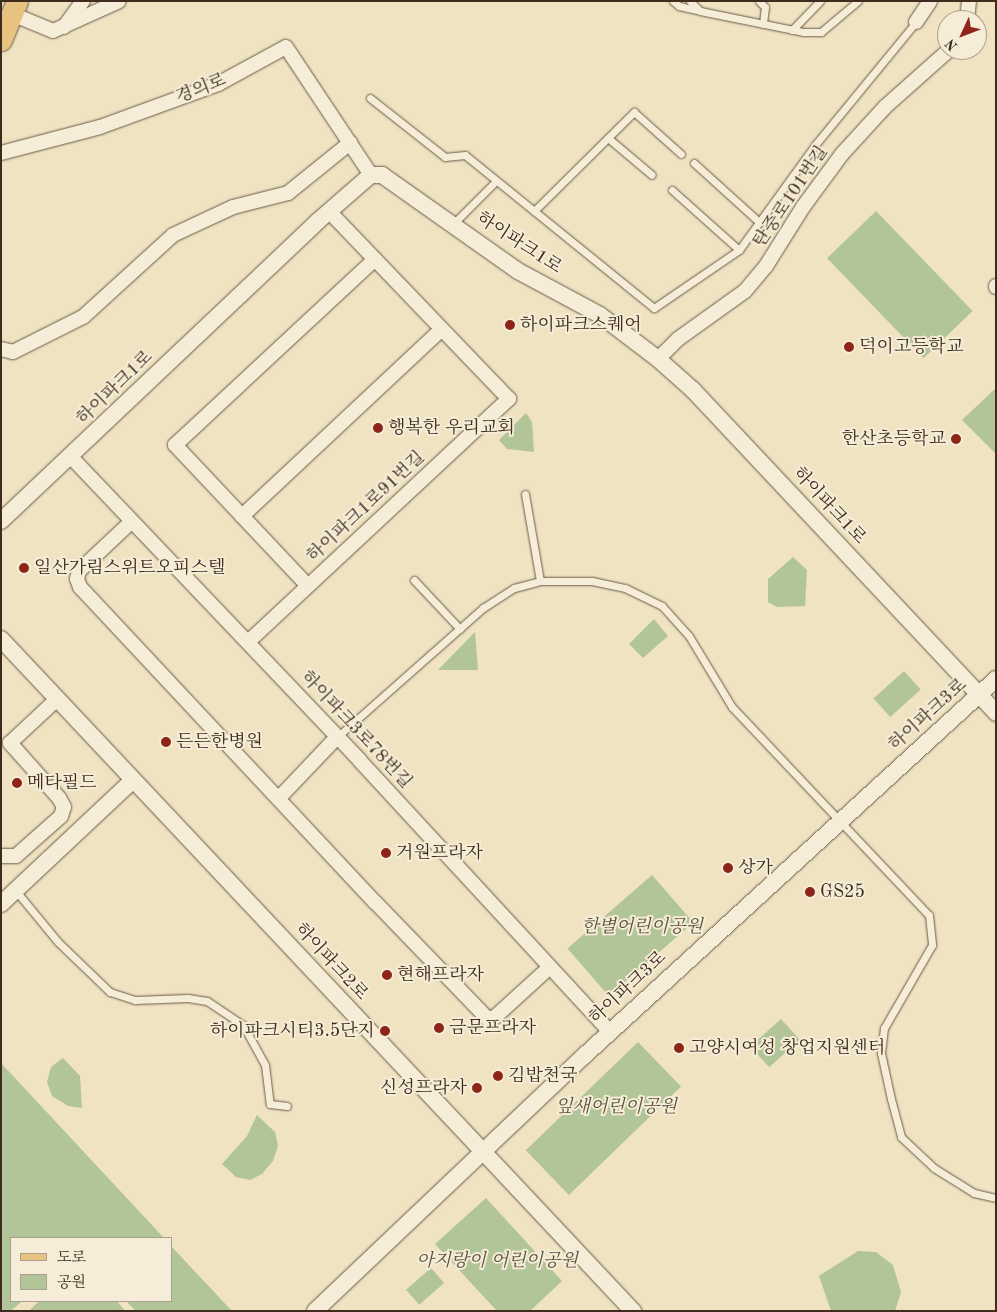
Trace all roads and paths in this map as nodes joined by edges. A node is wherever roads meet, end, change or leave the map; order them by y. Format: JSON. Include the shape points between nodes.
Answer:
{"nodes":[{"id":1,"x":84,"y":1,"type":"edge"},
{"id":2,"x":119,"y":1,"type":"edge"},
{"id":3,"x":673,"y":1,"type":"edge"},
{"id":4,"x":690,"y":1,"type":"edge"},
{"id":5,"x":759,"y":1,"type":"edge"},
{"id":6,"x":820,"y":1,"type":"edge"},
{"id":7,"x":858,"y":1,"type":"edge"},
{"id":8,"x":930,"y":1,"type":"edge"},
{"id":9,"x":14,"y":8,"type":"edge"},
{"id":10,"x":700,"y":11,"type":"junction"},
{"id":11,"x":916,"y":22,"type":"joint"},
{"id":12,"x":763,"y":24,"type":"junction"},
{"id":13,"x":64,"y":28,"type":"junction"},
{"id":14,"x":792,"y":30,"type":"junction"},
{"id":15,"x":1,"y":40,"type":"edge"},
{"id":16,"x":939,"y":60,"type":"edge"},
{"id":17,"x":370,"y":98,"type":"dead end"},
{"id":18,"x":608,"y":138,"type":"junction"},
{"id":19,"x":350,"y":143,"type":"junction"},
{"id":20,"x":1,"y":153,"type":"edge"},
{"id":21,"x":681,"y":154,"type":"dead end"},
{"id":22,"x":694,"y":163,"type":"dead end"},
{"id":23,"x":371,"y":175,"type":"junction"},
{"id":24,"x":652,"y":175,"type":"dead end"},
{"id":25,"x":496,"y":181,"type":"junction"},
{"id":26,"x":672,"y":190,"type":"dead end"},
{"id":27,"x":329,"y":211,"type":"junction"},
{"id":28,"x":534,"y":211,"type":"junction"},
{"id":29,"x":760,"y":222,"type":"junction"},
{"id":30,"x":453,"y":224,"type":"junction"},
{"id":31,"x":739,"y":250,"type":"junction"},
{"id":32,"x":375,"y":259,"type":"junction"},
{"id":33,"x":441,"y":330,"type":"junction"},
{"id":34,"x":1,"y":349,"type":"edge"},
{"id":35,"x":658,"y":358,"type":"junction"},
{"id":36,"x":71,"y":457,"type":"junction"},
{"id":37,"x":525,"y":494,"type":"dead end"},
{"id":38,"x":242,"y":516,"type":"junction"},
{"id":39,"x":1,"y":521,"type":"edge"},
{"id":40,"x":131,"y":522,"type":"junction"},
{"id":41,"x":414,"y":580,"type":"dead end"},
{"id":42,"x":540,"y":581,"type":"junction"},
{"id":43,"x":308,"y":586,"type":"junction"},
{"id":44,"x":460,"y":629,"type":"junction"},
{"id":45,"x":1,"y":639,"type":"edge"},
{"id":46,"x":248,"y":642,"type":"junction"},
{"id":47,"x":996,"y":679,"type":"edge"},
{"id":48,"x":979,"y":696,"type":"junction"},
{"id":49,"x":57,"y":699,"type":"junction"},
{"id":50,"x":996,"y":713,"type":"edge"},
{"id":51,"x":337,"y":737,"type":"junction"},
{"id":52,"x":133,"y":780,"type":"junction"},
{"id":53,"x":279,"y":798,"type":"junction"},
{"id":54,"x":839,"y":822,"type":"junction"},
{"id":55,"x":1,"y":856,"type":"edge"},
{"id":56,"x":15,"y":891,"type":"junction"},
{"id":57,"x":1,"y":904,"type":"edge"},
{"id":58,"x":550,"y":967,"type":"junction"},
{"id":59,"x":610,"y":1032,"type":"junction"},
{"id":60,"x":287,"y":1106,"type":"dead end"},
{"id":61,"x":482,"y":1151,"type":"junction"},
{"id":62,"x":996,"y":1198,"type":"edge"},
{"id":63,"x":315,"y":1311,"type":"edge"},
{"id":64,"x":633,"y":1311,"type":"edge"}],
"edges":[{"from":1,"to":13,"type":"street"},
{"from":2,"to":13,"type":"street"},
{"from":3,"to":10,"type":"lane","via":[[678,6]]},
{"from":4,"to":10,"type":"lane"},
{"from":5,"to":12,"type":"lane","via":[[765,8]]},
{"from":6,"to":14,"type":"lane"},
{"from":7,"to":14,"type":"lane","via":[[821,32]]},
{"from":8,"to":11,"type":"street"},
{"from":9,"to":13,"type":"street","via":[[53,31]]},
{"from":9,"to":15,"type":"main road"},
{"from":10,"to":12,"type":"lane"},
{"from":11,"to":29,"type":"lane","via":[[815,145]]},
{"from":12,"to":14,"type":"lane"},
{"from":16,"to":35,"type":"street","name":"탄중로101번길","via":[[886,106],[842,154],[745,292],[678,339]]},
{"from":17,"to":25,"type":"lane","via":[[445,157],[465,155]]},
{"from":18,"to":21,"type":"lane","via":[[634,112]]},
{"from":18,"to":24,"type":"lane"},
{"from":18,"to":28,"type":"lane"},
{"from":19,"to":20,"type":"street","name":"경의로","via":[[286,47],[218,84],[100,126]]},
{"from":19,"to":23,"type":"street","name":"경의로"},
{"from":19,"to":34,"type":"street","via":[[288,193],[233,207],[173,235],[83,317],[13,352]]},
{"from":22,"to":29,"type":"lane"},
{"from":23,"to":27,"type":"street","name":"하이파크1로"},
{"from":23,"to":30,"type":"street","name":"하이파크1로","via":[[388,178]]},
{"from":25,"to":28,"type":"lane"},
{"from":25,"to":30,"type":"lane"},
{"from":26,"to":31,"type":"lane"},
{"from":27,"to":32,"type":"street","name":"하이파크1로91번길"},
{"from":27,"to":36,"type":"street","name":"하이파크1로"},
{"from":28,"to":31,"type":"lane","via":[[654,308]]},
{"from":29,"to":31,"type":"lane"},
{"from":30,"to":35,"type":"street","name":"하이파크1로","via":[[518,271],[600,315]]},
{"from":32,"to":33,"type":"street","name":"하이파크1로91번길"},
{"from":32,"to":38,"type":"street","name":"하이파크1로91번길","via":[[175,445]]},
{"from":33,"to":38,"type":"street"},
{"from":33,"to":43,"type":"street","name":"하이파크1로91번길","via":[[509,399]]},
{"from":35,"to":48,"type":"street","name":"하이파크1로","via":[[693,390]]},
{"from":36,"to":39,"type":"street","name":"하이파크1로"},
{"from":36,"to":40,"type":"street","name":"하이파크3로78번길"},
{"from":37,"to":42,"type":"lane"},
{"from":38,"to":43,"type":"street","name":"하이파크1로91번길"},
{"from":40,"to":46,"type":"street","name":"하이파크3로78번길"},
{"from":40,"to":53,"type":"street","via":[[79,571],[80,587]]},
{"from":41,"to":44,"type":"lane"},
{"from":42,"to":44,"type":"lane","via":[[514,588],[483,608]]},
{"from":42,"to":54,"type":"lane","via":[[592,582],[625,588],[662,606],[690,636],[732,707]]},
{"from":43,"to":46,"type":"street","name":"하이파크1로91번길"},
{"from":44,"to":51,"type":"lane"},
{"from":45,"to":49,"type":"street","name":"하이파크2로"},
{"from":46,"to":51,"type":"street","name":"하이파크3로78번길"},
{"from":47,"to":48,"type":"street","name":"하이파크3로"},
{"from":48,"to":50,"type":"street","name":"하이파크1로"},
{"from":48,"to":54,"type":"street","name":"하이파크3로"},
{"from":49,"to":52,"type":"street","name":"하이파크2로"},
{"from":49,"to":55,"type":"street","via":[[10,743],[60,798],[64,807],[61,816],[16,856]]},
{"from":51,"to":53,"type":"street"},
{"from":51,"to":58,"type":"street","name":"하이파크3로78번길"},
{"from":52,"to":56,"type":"street"},
{"from":52,"to":61,"type":"street","name":"하이파크2로"},
{"from":53,"to":58,"type":"street","via":[[482,1016],[495,1017]]},
{"from":54,"to":59,"type":"street","name":"하이파크3로"},
{"from":54,"to":62,"type":"lane","via":[[929,916],[932,945],[897,1002],[883,1036],[880,1053],[901,1137],[934,1168],[974,1192]]},
{"from":56,"to":57,"type":"street"},
{"from":56,"to":60,"type":"lane","via":[[58,942],[110,992],[135,1000],[188,998],[207,1001],[243,1025],[265,1065],[270,1104]]},
{"from":58,"to":59,"type":"street","name":"하이파크3로78번길"},
{"from":59,"to":61,"type":"street","name":"하이파크3로"},
{"from":61,"to":63,"type":"street","name":"하이파크3로"},
{"from":61,"to":64,"type":"street","name":"하이파크2로"}]}
